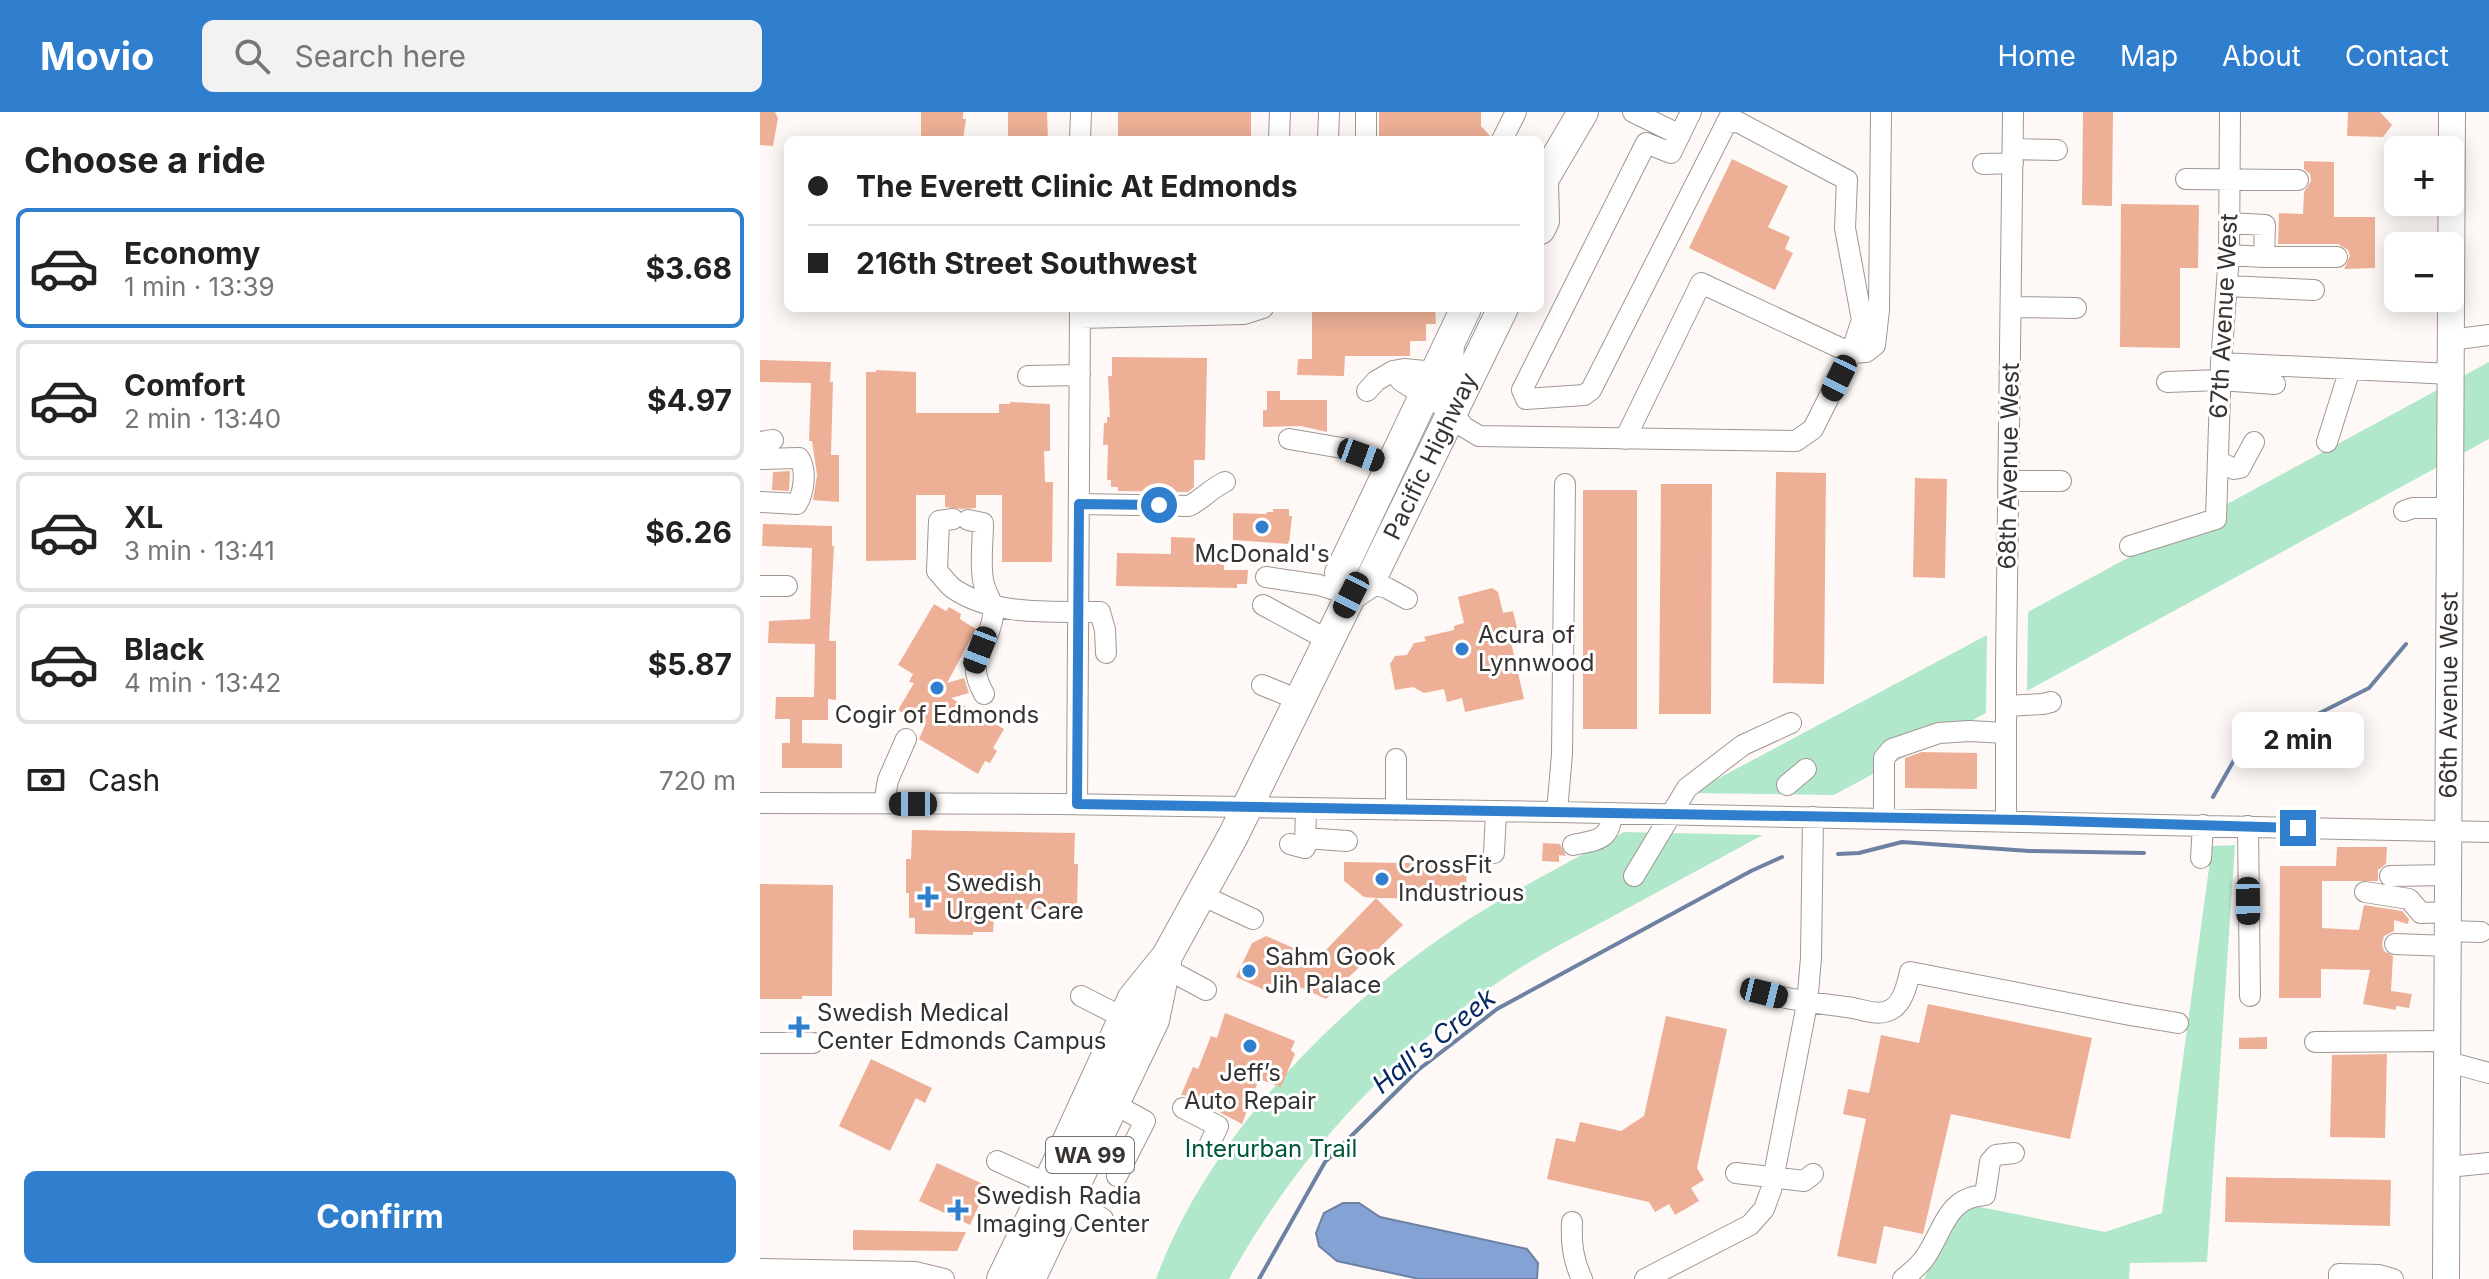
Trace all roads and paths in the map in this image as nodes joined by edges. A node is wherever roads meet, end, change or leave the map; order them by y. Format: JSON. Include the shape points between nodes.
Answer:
{"nodes":[{"id":1,"x":1081,"y":112,"type":"edge"},
{"id":2,"x":1280,"y":112,"type":"edge"},
{"id":3,"x":1366,"y":112,"type":"edge"},
{"id":4,"x":1583,"y":112,"type":"edge"},
{"id":5,"x":1633,"y":112,"type":"edge"},
{"id":6,"x":1691,"y":112,"type":"edge"},
{"id":7,"x":1881,"y":112,"type":"edge"},
{"id":8,"x":2013,"y":112,"type":"edge"},
{"id":9,"x":2230,"y":112,"type":"edge"},
{"id":10,"x":2452,"y":112,"type":"edge"},
{"id":11,"x":1729,"y":118,"type":"edge"},
{"id":12,"x":1680,"y":135,"type":"junction"},
{"id":13,"x":1080,"y":136,"type":"edge"},
{"id":14,"x":1279,"y":136,"type":"edge"},
{"id":15,"x":1366,"y":136,"type":"edge"},
{"id":16,"x":2057,"y":150,"type":"dead end"},
{"id":17,"x":2013,"y":156,"type":"junction"},
{"id":18,"x":1983,"y":164,"type":"dead end"},
{"id":19,"x":2186,"y":179,"type":"dead end"},
{"id":20,"x":1544,"y":180,"type":"edge"},
{"id":21,"x":2230,"y":180,"type":"junction"},
{"id":22,"x":2298,"y":180,"type":"dead end"},
{"id":23,"x":2230,"y":223,"type":"junction"},
{"id":24,"x":2229,"y":255,"type":"junction"},
{"id":25,"x":2264,"y":257,"type":"junction"},
{"id":26,"x":2337,"y":257,"type":"dead end"},
{"id":27,"x":2227,"y":286,"type":"junction"},
{"id":28,"x":2314,"y":290,"type":"dead end"},
{"id":29,"x":2011,"y":307,"type":"junction"},
{"id":30,"x":2076,"y":308,"type":"dead end"},
{"id":31,"x":1250,"y":312,"type":"edge"},
{"id":32,"x":1464,"y":312,"type":"edge"},
{"id":33,"x":1501,"y":312,"type":"edge"},
{"id":34,"x":1080,"y":313,"type":"edge"},
{"id":35,"x":2489,"y":335,"type":"edge"},
{"id":36,"x":1452,"y":340,"type":"junction"},
{"id":37,"x":2451,"y":340,"type":"junction"},
{"id":38,"x":1851,"y":353,"type":"junction"},
{"id":39,"x":2350,"y":369,"type":"junction"},
{"id":40,"x":2220,"y":371,"type":"junction"},
{"id":41,"x":2451,"y":374,"type":"junction"},
{"id":42,"x":1080,"y":375,"type":"junction"},
{"id":43,"x":1028,"y":376,"type":"dead end"},
{"id":44,"x":2167,"y":382,"type":"dead end"},
{"id":45,"x":1430,"y":384,"type":"junction"},
{"id":46,"x":2275,"y":384,"type":"dead end"},
{"id":47,"x":1367,"y":391,"type":"dead end"},
{"id":48,"x":1451,"y":411,"type":"junction"},
{"id":49,"x":1289,"y":439,"type":"dead end"},
{"id":50,"x":1625,"y":439,"type":"junction"},
{"id":51,"x":2254,"y":442,"type":"dead end"},
{"id":52,"x":2327,"y":442,"type":"dead end"},
{"id":53,"x":760,"y":459,"type":"edge"},
{"id":54,"x":2218,"y":461,"type":"junction"},
{"id":55,"x":1392,"y":465,"type":"junction"},
{"id":56,"x":2008,"y":481,"type":"junction"},
{"id":57,"x":2061,"y":481,"type":"dead end"},
{"id":58,"x":1225,"y":482,"type":"dead end"},
{"id":59,"x":1565,"y":484,"type":"dead end"},
{"id":60,"x":760,"y":502,"type":"edge"},
{"id":61,"x":1079,"y":504,"type":"junction"},
{"id":62,"x":2450,"y":508,"type":"junction"},
{"id":63,"x":2404,"y":511,"type":"dead end"},
{"id":64,"x":2130,"y":546,"type":"dead end"},
{"id":65,"x":1266,"y":577,"type":"dead end"},
{"id":66,"x":760,"y":586,"type":"edge"},
{"id":67,"x":787,"y":586,"type":"dead end"},
{"id":68,"x":1360,"y":589,"type":"junction"},
{"id":69,"x":1407,"y":599,"type":"dead end"},
{"id":70,"x":994,"y":605,"type":"junction"},
{"id":71,"x":1263,"y":605,"type":"dead end"},
{"id":72,"x":1078,"y":612,"type":"junction"},
{"id":73,"x":1328,"y":640,"type":"junction"},
{"id":74,"x":1106,"y":653,"type":"dead end"},
{"id":75,"x":1262,"y":685,"type":"dead end"},
{"id":76,"x":984,"y":694,"type":"dead end"},
{"id":77,"x":1299,"y":700,"type":"junction"},
{"id":78,"x":2051,"y":702,"type":"dead end"},
{"id":79,"x":2006,"y":706,"type":"junction"},
{"id":80,"x":1791,"y":723,"type":"dead end"},
{"id":81,"x":2006,"y":733,"type":"junction"},
{"id":82,"x":906,"y":739,"type":"dead end"},
{"id":83,"x":1396,"y":759,"type":"dead end"},
{"id":84,"x":1806,"y":769,"type":"dead end"},
{"id":85,"x":1787,"y":785,"type":"dead end"},
{"id":86,"x":760,"y":803,"type":"edge"},
{"id":87,"x":884,"y":803,"type":"junction"},
{"id":88,"x":1077,"y":804,"type":"junction"},
{"id":89,"x":1246,"y":808,"type":"junction"},
{"id":90,"x":1306,"y":809,"type":"junction"},
{"id":91,"x":1396,"y":810,"type":"junction"},
{"id":92,"x":1496,"y":811,"type":"junction"},
{"id":93,"x":1557,"y":812,"type":"junction"},
{"id":94,"x":1612,"y":813,"type":"junction"},
{"id":95,"x":1672,"y":814,"type":"junction"},
{"id":96,"x":1813,"y":817,"type":"junction"},
{"id":97,"x":1884,"y":818,"type":"junction"},
{"id":98,"x":2006,"y":820,"type":"junction"},
{"id":99,"x":2203,"y":825,"type":"junction"},
{"id":100,"x":2248,"y":826,"type":"junction"},
{"id":101,"x":2449,"y":831,"type":"junction"},
{"id":102,"x":2489,"y":832,"type":"edge"},
{"id":103,"x":1347,"y":841,"type":"dead end"},
{"id":104,"x":1573,"y":845,"type":"dead end"},
{"id":105,"x":1494,"y":853,"type":"dead end"},
{"id":106,"x":2201,"y":858,"type":"dead end"},
{"id":107,"x":2449,"y":875,"type":"junction"},
{"id":108,"x":1634,"y":876,"type":"dead end"},
{"id":109,"x":2390,"y":876,"type":"dead end"},
{"id":110,"x":2365,"y":892,"type":"dead end"},
{"id":111,"x":1199,"y":894,"type":"junction"},
{"id":112,"x":1253,"y":919,"type":"dead end"},
{"id":113,"x":2449,"y":930,"type":"junction"},
{"id":114,"x":2481,"y":932,"type":"dead end"},
{"id":115,"x":2395,"y":944,"type":"dead end"},
{"id":116,"x":1166,"y":962,"type":"junction"},
{"id":117,"x":1206,"y":990,"type":"dead end"},
{"id":118,"x":1764,"y":993,"type":"dead end"},
{"id":119,"x":1081,"y":996,"type":"dead end"},
{"id":120,"x":2250,"y":996,"type":"dead end"},
{"id":121,"x":1807,"y":1004,"type":"junction"},
{"id":122,"x":1124,"y":1018,"type":"junction"},
{"id":123,"x":2178,"y":1023,"type":"dead end"},
{"id":124,"x":2315,"y":1042,"type":"dead end"},
{"id":125,"x":760,"y":1043,"type":"edge"},
{"id":126,"x":813,"y":1043,"type":"dead end"},
{"id":127,"x":2448,"y":1051,"type":"junction"},
{"id":128,"x":2489,"y":1073,"type":"edge"},
{"id":129,"x":1114,"y":1104,"type":"junction"},
{"id":130,"x":1183,"y":1108,"type":"dead end"},
{"id":131,"x":1208,"y":1148,"type":"dead end"},
{"id":132,"x":2014,"y":1153,"type":"dead end"},
{"id":133,"x":997,"y":1161,"type":"dead end"},
{"id":134,"x":2489,"y":1163,"type":"edge"},
{"id":135,"x":2448,"y":1167,"type":"junction"},
{"id":136,"x":1736,"y":1173,"type":"dead end"},
{"id":137,"x":1813,"y":1174,"type":"dead end"},
{"id":138,"x":1117,"y":1176,"type":"dead end"},
{"id":139,"x":1775,"y":1178,"type":"junction"},
{"id":140,"x":1059,"y":1191,"type":"junction"},
{"id":141,"x":1103,"y":1219,"type":"dead end"},
{"id":142,"x":1572,"y":1222,"type":"dead end"},
{"id":143,"x":760,"y":1269,"type":"edge"},
{"id":144,"x":802,"y":1274,"type":"edge"},
{"id":145,"x":944,"y":1279,"type":"edge"},
{"id":146,"x":1002,"y":1279,"type":"edge"},
{"id":147,"x":1030,"y":1279,"type":"edge"},
{"id":148,"x":1582,"y":1279,"type":"edge"},
{"id":149,"x":1645,"y":1279,"type":"edge"},
{"id":150,"x":1903,"y":1279,"type":"edge"},
{"id":151,"x":2339,"y":1279,"type":"edge"},
{"id":152,"x":2393,"y":1279,"type":"edge"},
{"id":153,"x":2446,"y":1279,"type":"edge"}],
"edges":[{"from":1,"to":13,"type":"street"},
{"from":2,"to":14,"type":"street"},
{"from":3,"to":15,"type":"street"},
{"from":4,"to":20,"type":"highway"},
{"from":5,"to":12,"type":"street"},
{"from":6,"to":12,"type":"street"},
{"from":7,"to":38,"type":"street","via":[[1877,340],[1866,352]]},
{"from":8,"to":17,"type":"street","name":"68th Avenue West"},
{"from":9,"to":21,"type":"street","name":"67th Avenue West"},
{"from":10,"to":37,"type":"main road","name":"66th Avenue West"},
{"from":11,"to":12,"type":"street","via":[[1591,390],[1526,399],[1522,390],[1646,143],[1671,153]]},
{"from":11,"to":38,"type":"street","via":[[1847,180],[1845,228],[1862,320]]},
{"from":16,"to":17,"type":"street"},
{"from":17,"to":18,"type":"street"},
{"from":17,"to":29,"type":"street","name":"68th Avenue West"},
{"from":19,"to":21,"type":"street"},
{"from":21,"to":22,"type":"street"},
{"from":21,"to":23,"type":"street","name":"67th Avenue West"},
{"from":23,"to":24,"type":"street","name":"67th Avenue West"},
{"from":23,"to":25,"type":"street","via":[[2265,225]]},
{"from":24,"to":25,"type":"street"},
{"from":24,"to":27,"type":"street","name":"67th Avenue West"},
{"from":25,"to":26,"type":"street"},
{"from":27,"to":28,"type":"street"},
{"from":27,"to":40,"type":"street","name":"67th Avenue West"},
{"from":29,"to":30,"type":"street"},
{"from":29,"to":56,"type":"street","name":"68th Avenue West"},
{"from":31,"to":34,"type":"street"},
{"from":32,"to":36,"type":"highway","name":"Pacific Highway"},
{"from":33,"to":48,"type":"highway","name":"Pacific Highway","number":"WA 99"},
{"from":34,"to":42,"type":"street"},
{"from":35,"to":37,"type":"street"},
{"from":36,"to":45,"type":"highway","name":"Pacific Highway"},
{"from":36,"to":48,"type":"main road","via":[[1449,383],[1442,398]]},
{"from":37,"to":41,"type":"main road","name":"66th Avenue West"},
{"from":38,"to":50,"type":"street","via":[[1813,429],[1796,441]]},
{"from":38,"to":50,"type":"street","via":[[1701,283]]},
{"from":39,"to":40,"type":"street"},
{"from":39,"to":41,"type":"street"},
{"from":39,"to":52,"type":"street"},
{"from":40,"to":44,"type":"street"},
{"from":40,"to":46,"type":"street"},
{"from":40,"to":54,"type":"street","name":"67th Avenue West"},
{"from":41,"to":62,"type":"main road","name":"66th Avenue West"},
{"from":42,"to":43,"type":"street"},
{"from":42,"to":61,"type":"street"},
{"from":45,"to":47,"type":"street","via":[[1404,369]]},
{"from":45,"to":55,"type":"highway","name":"Pacific Highway"},
{"from":48,"to":50,"type":"street","via":[[1479,436]]},
{"from":48,"to":68,"type":"highway","name":"Pacific Highway","number":"WA 99"},
{"from":49,"to":55,"type":"street","via":[[1342,448]]},
{"from":51,"to":54,"type":"street","via":[[2240,468]]},
{"from":53,"to":60,"type":"street","via":[[799,458],[803,465],[797,504]]},
{"from":54,"to":64,"type":"street","name":"67th Avenue West","via":[[2216,519]]},
{"from":55,"to":68,"type":"highway","name":"Pacific Highway","via":[[1340,573]]},
{"from":56,"to":57,"type":"street"},
{"from":56,"to":79,"type":"street","name":"68th Avenue West"},
{"from":58,"to":61,"type":"street","via":[[1189,506]]},
{"from":59,"to":93,"type":"street"},
{"from":61,"to":72,"type":"street"},
{"from":62,"to":63,"type":"street"},
{"from":62,"to":101,"type":"main road","name":"66th Avenue West"},
{"from":65,"to":68,"type":"street"},
{"from":66,"to":67,"type":"street"},
{"from":68,"to":69,"type":"street","via":[[1387,588]]},
{"from":68,"to":73,"type":"highway","name":"Pacific Highway","number":"WA 99"},
{"from":70,"to":70,"type":"street","via":[[953,589],[937,571],[939,521],[983,523],[983,582]]},
{"from":70,"to":72,"type":"street"},
{"from":70,"to":76,"type":"street","via":[[974,665]]},
{"from":71,"to":73,"type":"street"},
{"from":72,"to":74,"type":"street","via":[[1100,612]]},
{"from":72,"to":88,"type":"street"},
{"from":73,"to":77,"type":"highway","name":"Pacific Highway","number":"WA 99"},
{"from":75,"to":77,"type":"street"},
{"from":77,"to":89,"type":"highway","name":"Pacific Highway","number":"WA 99"},
{"from":78,"to":79,"type":"street"},
{"from":79,"to":81,"type":"street","name":"68th Avenue West"},
{"from":80,"to":95,"type":"street","via":[[1743,745],[1687,788]]},
{"from":81,"to":97,"type":"street","via":[[1939,733],[1892,749],[1884,758]]},
{"from":81,"to":98,"type":"street","name":"68th Avenue West"},
{"from":82,"to":87,"type":"street"},
{"from":83,"to":91,"type":"street"},
{"from":84,"to":85,"type":"street"},
{"from":86,"to":87,"type":"street"},
{"from":87,"to":88,"type":"street"},
{"from":88,"to":89,"type":"street"},
{"from":89,"to":90,"type":"street"},
{"from":89,"to":111,"type":"highway","name":"Pacific Highway","number":"WA 99"},
{"from":90,"to":91,"type":"street"},
{"from":90,"to":103,"type":"street","via":[[1298,841]]},
{"from":91,"to":92,"type":"street"},
{"from":92,"to":93,"type":"street"},
{"from":92,"to":105,"type":"street"},
{"from":93,"to":94,"type":"street"},
{"from":94,"to":95,"type":"street"},
{"from":94,"to":104,"type":"street","via":[[1607,835]]},
{"from":95,"to":96,"type":"street"},
{"from":95,"to":108,"type":"street"},
{"from":96,"to":97,"type":"street"},
{"from":96,"to":121,"type":"street"},
{"from":97,"to":98,"type":"street"},
{"from":98,"to":99,"type":"street"},
{"from":99,"to":100,"type":"street"},
{"from":99,"to":106,"type":"street"},
{"from":100,"to":101,"type":"street"},
{"from":100,"to":120,"type":"street"},
{"from":101,"to":102,"type":"street"},
{"from":101,"to":107,"type":"main road","name":"66th Avenue West"},
{"from":107,"to":109,"type":"street"},
{"from":107,"to":113,"type":"main road","name":"66th Avenue West"},
{"from":110,"to":113,"type":"street","via":[[2409,899]]},
{"from":111,"to":112,"type":"street"},
{"from":111,"to":116,"type":"highway","name":"Pacific Highway","number":"WA 99"},
{"from":113,"to":114,"type":"street"},
{"from":113,"to":115,"type":"street"},
{"from":113,"to":127,"type":"main road","name":"66th Avenue West"},
{"from":116,"to":117,"type":"street"},
{"from":116,"to":122,"type":"highway","name":"Pacific Highway","number":"WA 99","via":[[1133,998]]},
{"from":116,"to":129,"type":"highway","name":"Pacific Highway","number":"WA 99","via":[[1162,1023]]},
{"from":118,"to":121,"type":"street"},
{"from":119,"to":122,"type":"street"},
{"from":121,"to":123,"type":"street","via":[[1889,1011],[1899,1004],[1910,972]]},
{"from":121,"to":139,"type":"street"},
{"from":122,"to":140,"type":"highway","name":"Pacific Highway","number":"WA 99"},
{"from":124,"to":127,"type":"street"},
{"from":125,"to":126,"type":"street"},
{"from":127,"to":128,"type":"street"},
{"from":127,"to":135,"type":"main road","name":"66th Avenue West"},
{"from":129,"to":138,"type":"street","via":[[1145,1121]]},
{"from":129,"to":140,"type":"highway","name":"Pacific Highway","number":"WA 99"},
{"from":130,"to":131,"type":"street","via":[[1218,1126]]},
{"from":132,"to":150,"type":"street","via":[[1996,1155],[1985,1195],[1969,1196],[1952,1209],[1927,1255]]},
{"from":133,"to":140,"type":"street"},
{"from":134,"to":135,"type":"street"},
{"from":135,"to":153,"type":"main road","name":"66th Avenue West"},
{"from":136,"to":139,"type":"street"},
{"from":137,"to":139,"type":"street","via":[[1804,1181]]},
{"from":139,"to":149,"type":"street","via":[[1764,1209],[1750,1225]]},
{"from":140,"to":141,"type":"street"},
{"from":140,"to":146,"type":"highway","name":"Pacific Highway","number":"WA 99"},
{"from":140,"to":147,"type":"highway","name":"Pacific Highway","number":"WA 99"},
{"from":142,"to":148,"type":"street","via":[[1571,1243]]},
{"from":143,"to":144,"type":"street"},
{"from":144,"to":145,"type":"street","via":[[915,1272]]},
{"from":151,"to":152,"type":"street","via":[[2339,1274]]}]}
